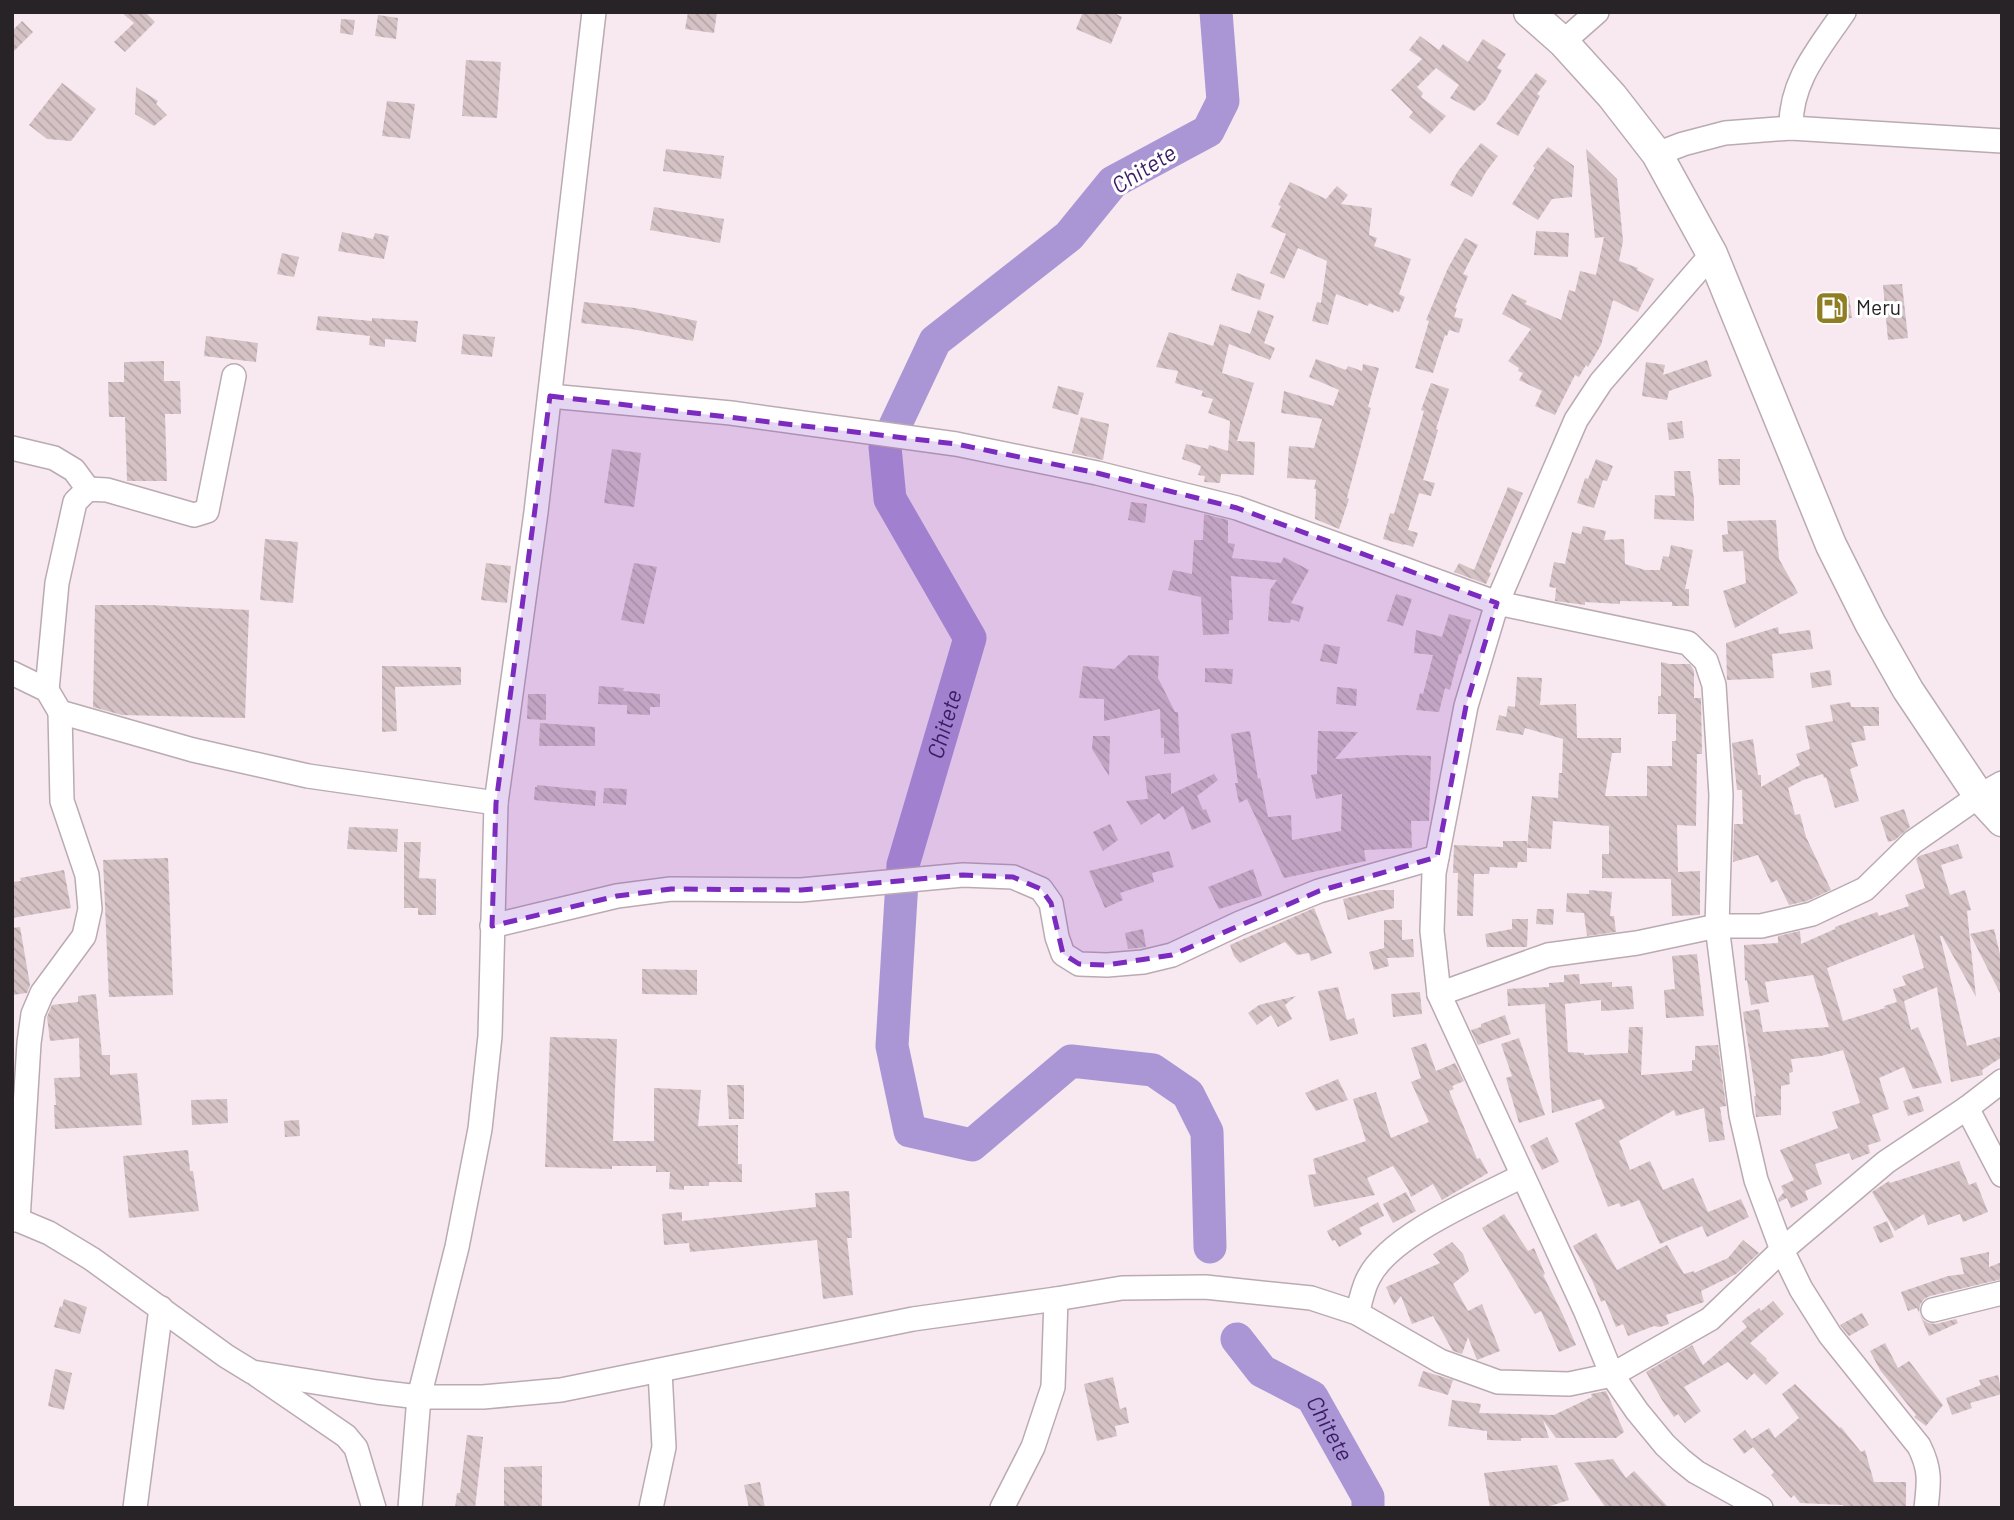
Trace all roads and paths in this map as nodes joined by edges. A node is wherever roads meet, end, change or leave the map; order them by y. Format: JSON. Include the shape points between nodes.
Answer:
{"nodes":[{"id":1,"x":594,"y":12,"type":"edge"},
{"id":2,"x":1530,"y":12,"type":"edge"},
{"id":3,"x":1597,"y":12,"type":"edge"},
{"id":4,"x":1844,"y":12,"type":"edge"},
{"id":5,"x":1563,"y":43,"type":"junction"},
{"id":6,"x":1791,"y":128,"type":"junction"},
{"id":7,"x":2002,"y":141,"type":"edge"},
{"id":8,"x":1657,"y":154,"type":"junction"},
{"id":9,"x":1712,"y":254,"type":"junction"},
{"id":10,"x":234,"y":376,"type":"dead end"},
{"id":11,"x":550,"y":396,"type":"junction"},
{"id":12,"x":12,"y":448,"type":"edge"},
{"id":13,"x":88,"y":489,"type":"junction"},
{"id":14,"x":1497,"y":603,"type":"junction"},
{"id":15,"x":12,"y":673,"type":"edge"},
{"id":16,"x":47,"y":690,"type":"junction"},
{"id":17,"x":60,"y":712,"type":"junction"},
{"id":18,"x":1991,"y":789,"type":"edge"},
{"id":19,"x":496,"y":803,"type":"junction"},
{"id":20,"x":2002,"y":821,"type":"edge"},
{"id":21,"x":1437,"y":857,"type":"junction"},
{"id":22,"x":492,"y":926,"type":"junction"},
{"id":23,"x":1717,"y":926,"type":"junction"},
{"id":24,"x":1439,"y":994,"type":"junction"},
{"id":25,"x":2002,"y":1082,"type":"edge"},
{"id":26,"x":1967,"y":1108,"type":"junction"},
{"id":27,"x":2002,"y":1175,"type":"edge"},
{"id":28,"x":1522,"y":1177,"type":"junction"},
{"id":29,"x":15,"y":1220,"type":"edge"},
{"id":30,"x":1782,"y":1250,"type":"junction"},
{"id":31,"x":2002,"y":1293,"type":"edge"},
{"id":32,"x":1056,"y":1300,"type":"junction"},
{"id":33,"x":161,"y":1308,"type":"junction"},
{"id":34,"x":1933,"y":1310,"type":"dead end"},
{"id":35,"x":1357,"y":1313,"type":"junction"},
{"id":36,"x":660,"y":1371,"type":"junction"},
{"id":37,"x":251,"y":1372,"type":"junction"},
{"id":38,"x":1612,"y":1374,"type":"junction"},
{"id":39,"x":419,"y":1397,"type":"junction"},
{"id":40,"x":135,"y":1508,"type":"edge"},
{"id":41,"x":374,"y":1508,"type":"edge"},
{"id":42,"x":410,"y":1508,"type":"edge"},
{"id":43,"x":651,"y":1508,"type":"edge"},
{"id":44,"x":1002,"y":1508,"type":"edge"},
{"id":45,"x":1761,"y":1508,"type":"edge"},
{"id":46,"x":1926,"y":1508,"type":"edge"}],
"edges":[{"from":1,"to":11,"type":"street"},
{"from":2,"to":5,"type":"main road"},
{"from":3,"to":5,"type":"street"},
{"from":4,"to":6,"type":"street","via":[[1801,75],[1790,114]]},
{"from":5,"to":8,"type":"main road"},
{"from":6,"to":7,"type":"street"},
{"from":6,"to":8,"type":"street","via":[[1725,133]]},
{"from":8,"to":9,"type":"main road"},
{"from":9,"to":14,"type":"street","via":[[1601,382],[1576,420]]},
{"from":9,"to":18,"type":"main road","via":[[1831,545],[1870,622],[1908,690]]},
{"from":10,"to":13,"type":"street","via":[[207,510],[194,516],[107,490]]},
{"from":11,"to":14,"type":"street","via":[[731,413],[956,443],[1097,473],[1237,508]]},
{"from":11,"to":19,"type":"street"},
{"from":12,"to":13,"type":"street","via":[[54,458],[74,470]]},
{"from":13,"to":16,"type":"street","via":[[75,502],[57,583]]},
{"from":14,"to":21,"type":"street","via":[[1466,706]]},
{"from":14,"to":23,"type":"street","via":[[1688,643],[1706,661],[1714,685],[1721,795]]},
{"from":15,"to":16,"type":"street"},
{"from":16,"to":17,"type":"street"},
{"from":17,"to":19,"type":"street","via":[[193,750],[308,776]]},
{"from":17,"to":29,"type":"street","via":[[62,801],[88,875],[90,909],[83,936],[42,993],[33,1014]]},
{"from":18,"to":20,"type":"main road"},
{"from":18,"to":23,"type":"street","via":[[1913,842],[1864,890],[1812,914],[1761,926]]},
{"from":19,"to":22,"type":"street"},
{"from":21,"to":22,"type":"street","via":[[1319,891],[1172,955],[1107,965],[1079,964],[1063,954],[1051,903],[1041,888],[1013,877],[963,875],[801,890],[671,890],[617,896]]},
{"from":21,"to":24,"type":"street","via":[[1432,931]]},
{"from":22,"to":39,"type":"street","via":[[490,1036],[480,1129],[457,1247]]},
{"from":23,"to":24,"type":"street","via":[[1548,955]]},
{"from":23,"to":30,"type":"street","via":[[1741,1115],[1756,1180]]},
{"from":24,"to":28,"type":"street"},
{"from":25,"to":26,"type":"street"},
{"from":26,"to":27,"type":"street"},
{"from":26,"to":30,"type":"street","via":[[1886,1162]]},
{"from":28,"to":35,"type":"street","via":[[1428,1224],[1389,1252],[1369,1276]]},
{"from":28,"to":38,"type":"street"},
{"from":29,"to":33,"type":"street","via":[[50,1233]]},
{"from":30,"to":38,"type":"street","via":[[1710,1319]]},
{"from":30,"to":46,"type":"street","via":[[1830,1335],[1919,1446],[1927,1462]]},
{"from":31,"to":34,"type":"street"},
{"from":32,"to":35,"type":"street","via":[[1122,1288],[1205,1287],[1311,1298]]},
{"from":32,"to":36,"type":"street","via":[[912,1319]]},
{"from":32,"to":44,"type":"street","via":[[1053,1387],[1033,1447]]},
{"from":33,"to":37,"type":"street"},
{"from":33,"to":40,"type":"street"},
{"from":35,"to":38,"type":"street","via":[[1440,1361],[1497,1382],[1569,1384]]},
{"from":36,"to":39,"type":"street","via":[[561,1390]]},
{"from":36,"to":43,"type":"street","via":[[664,1447]]},
{"from":37,"to":39,"type":"street"},
{"from":37,"to":41,"type":"street","via":[[346,1436],[356,1448]]},
{"from":38,"to":45,"type":"street","via":[[1637,1411],[1681,1460]]},
{"from":39,"to":42,"type":"street"}]}
